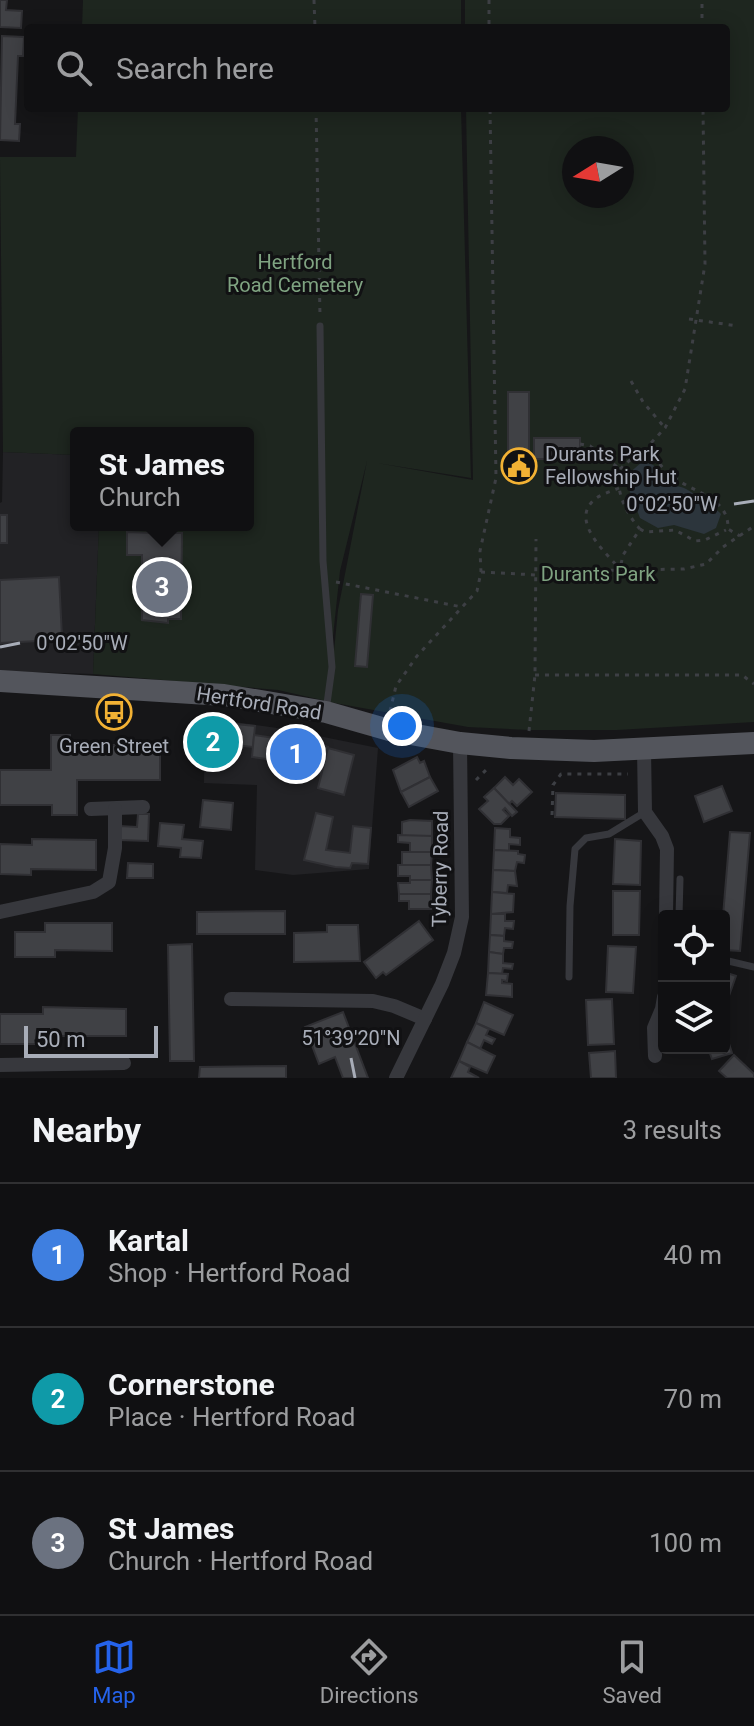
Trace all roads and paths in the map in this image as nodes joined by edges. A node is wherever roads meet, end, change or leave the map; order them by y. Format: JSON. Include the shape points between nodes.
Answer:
{"nodes":[{"id":1,"x":314,"y":0,"type":"edge"},
{"id":2,"x":489,"y":0,"type":"edge"},
{"id":3,"x":702,"y":0,"type":"edge"},
{"id":4,"x":315,"y":24,"type":"edge"},
{"id":5,"x":489,"y":24,"type":"edge"},
{"id":6,"x":702,"y":24,"type":"edge"},
{"id":7,"x":316,"y":112,"type":"edge"},
{"id":8,"x":490,"y":112,"type":"edge"},
{"id":9,"x":703,"y":112,"type":"edge"},
{"id":10,"x":696,"y":318,"type":"junction"},
{"id":11,"x":689,"y":319,"type":"dead end"},
{"id":12,"x":320,"y":326,"type":"joint"},
{"id":13,"x":738,"y":326,"type":"dead end"},
{"id":14,"x":631,"y":381,"type":"dead end"},
{"id":15,"x":665,"y":428,"type":"junction"},
{"id":16,"x":580,"y":444,"type":"dead end"},
{"id":17,"x":648,"y":452,"type":"junction"},
{"id":18,"x":620,"y":469,"type":"junction"},
{"id":19,"x":619,"y":488,"type":"junction"},
{"id":20,"x":754,"y":526,"type":"edge"},
{"id":21,"x":640,"y":529,"type":"junction"},
{"id":22,"x":728,"y":529,"type":"junction"},
{"id":23,"x":740,"y":536,"type":"junction"},
{"id":24,"x":536,"y":539,"type":"dead end"},
{"id":25,"x":620,"y":569,"type":"junction"},
{"id":26,"x":481,"y":572,"type":"junction"},
{"id":27,"x":537,"y":575,"type":"junction"},
{"id":28,"x":325,"y":580,"type":"junction"},
{"id":29,"x":462,"y":607,"type":"junction"},
{"id":30,"x":535,"y":675,"type":"junction"},
{"id":31,"x":0,"y":681,"type":"edge"},
{"id":32,"x":754,"y":684,"type":"edge"},
{"id":33,"x":326,"y":712,"type":"junction"},
{"id":34,"x":389,"y":730,"type":"junction"},
{"id":35,"x":529,"y":730,"type":"dead end"},
{"id":36,"x":460,"y":743,"type":"junction"},
{"id":37,"x":754,"y":743,"type":"edge"},
{"id":38,"x":644,"y":749,"type":"junction"},
{"id":39,"x":500,"y":762,"type":"dead end"},
{"id":40,"x":644,"y":774,"type":"junction"},
{"id":41,"x":474,"y":783,"type":"dead end"},
{"id":42,"x":143,"y":807,"type":"dead end"},
{"id":43,"x":91,"y":809,"type":"dead end"},
{"id":44,"x":115,"y":809,"type":"junction"},
{"id":45,"x":645,"y":812,"type":"junction"},
{"id":46,"x":552,"y":815,"type":"dead end"},
{"id":47,"x":680,"y":879,"type":"dead end"},
{"id":48,"x":666,"y":910,"type":"edge"},
{"id":49,"x":679,"y":910,"type":"edge"},
{"id":50,"x":0,"y":912,"type":"edge"},
{"id":51,"x":730,"y":961,"type":"edge"},
{"id":52,"x":754,"y":967,"type":"edge"},
{"id":53,"x":569,"y":977,"type":"dead end"},
{"id":54,"x":231,"y":999,"type":"dead end"},
{"id":55,"x":658,"y":1018,"type":"edge"},
{"id":56,"x":425,"y":1019,"type":"junction"},
{"id":57,"x":655,"y":1056,"type":"dead end"},
{"id":58,"x":124,"y":1063,"type":"dead end"},
{"id":59,"x":0,"y":1065,"type":"edge"},
{"id":60,"x":396,"y":1078,"type":"edge"}],
"edges":[{"from":1,"to":4,"type":"path"},
{"from":2,"to":5,"type":"path"},
{"from":3,"to":6,"type":"path"},
{"from":7,"to":12,"type":"path"},
{"from":8,"to":26,"type":"path","via":[[498,460],[480,551]]},
{"from":9,"to":10,"type":"path","via":[[705,264]]},
{"from":10,"to":11,"type":"path"},
{"from":10,"to":13,"type":"path"},
{"from":10,"to":15,"type":"path","via":[[685,389]]},
{"from":12,"to":28,"type":"lane"},
{"from":14,"to":15,"type":"path"},
{"from":15,"to":17,"type":"path"},
{"from":16,"to":18,"type":"path"},
{"from":17,"to":18,"type":"path"},
{"from":17,"to":22,"type":"path","via":[[675,479],[722,506]]},
{"from":18,"to":19,"type":"path"},
{"from":19,"to":21,"type":"path"},
{"from":19,"to":25,"type":"path","via":[[589,505],[585,518]]},
{"from":20,"to":23,"type":"path"},
{"from":21,"to":22,"type":"path","via":[[675,530],[695,541]]},
{"from":21,"to":25,"type":"path"},
{"from":22,"to":23,"type":"path"},
{"from":23,"to":25,"type":"path","via":[[706,564]]},
{"from":24,"to":27,"type":"path"},
{"from":25,"to":27,"type":"path"},
{"from":26,"to":27,"type":"path"},
{"from":26,"to":29,"type":"path","via":[[477,591]]},
{"from":27,"to":30,"type":"path"},
{"from":28,"to":29,"type":"path"},
{"from":28,"to":33,"type":"lane","via":[[332,667]]},
{"from":29,"to":34,"type":"path","via":[[396,686]]},
{"from":30,"to":32,"type":"path","via":[[742,675]]},
{"from":30,"to":35,"type":"path"},
{"from":31,"to":33,"type":"main road","name":"Hertford Road","via":[[224,695]]},
{"from":33,"to":34,"type":"main road","name":"Hertford Road"},
{"from":34,"to":36,"type":"main road","name":"Hertford Road"},
{"from":36,"to":38,"type":"main road","name":"Hertford Road","via":[[558,751]]},
{"from":36,"to":56,"type":"street","name":"Tyberry Road","via":[[462,917],[454,953]]},
{"from":37,"to":38,"type":"main road","name":"Hertford Road"},
{"from":38,"to":40,"type":"street"},
{"from":39,"to":41,"type":"path"},
{"from":40,"to":45,"type":"street"},
{"from":40,"to":46,"type":"path","via":[[561,774],[553,785]]},
{"from":42,"to":44,"type":"street"},
{"from":43,"to":44,"type":"street"},
{"from":44,"to":50,"type":"street","via":[[109,882],[93,892]]},
{"from":45,"to":48,"type":"street","via":[[667,849]]},
{"from":45,"to":53,"type":"lane","via":[[609,834],[586,838],[575,849]]},
{"from":47,"to":49,"type":"lane"},
{"from":51,"to":52,"type":"lane"},
{"from":54,"to":56,"type":"street","via":[[373,1001]]},
{"from":55,"to":57,"type":"street"},
{"from":56,"to":60,"type":"street","name":"Tyberry Road"},
{"from":58,"to":59,"type":"street"}]}
